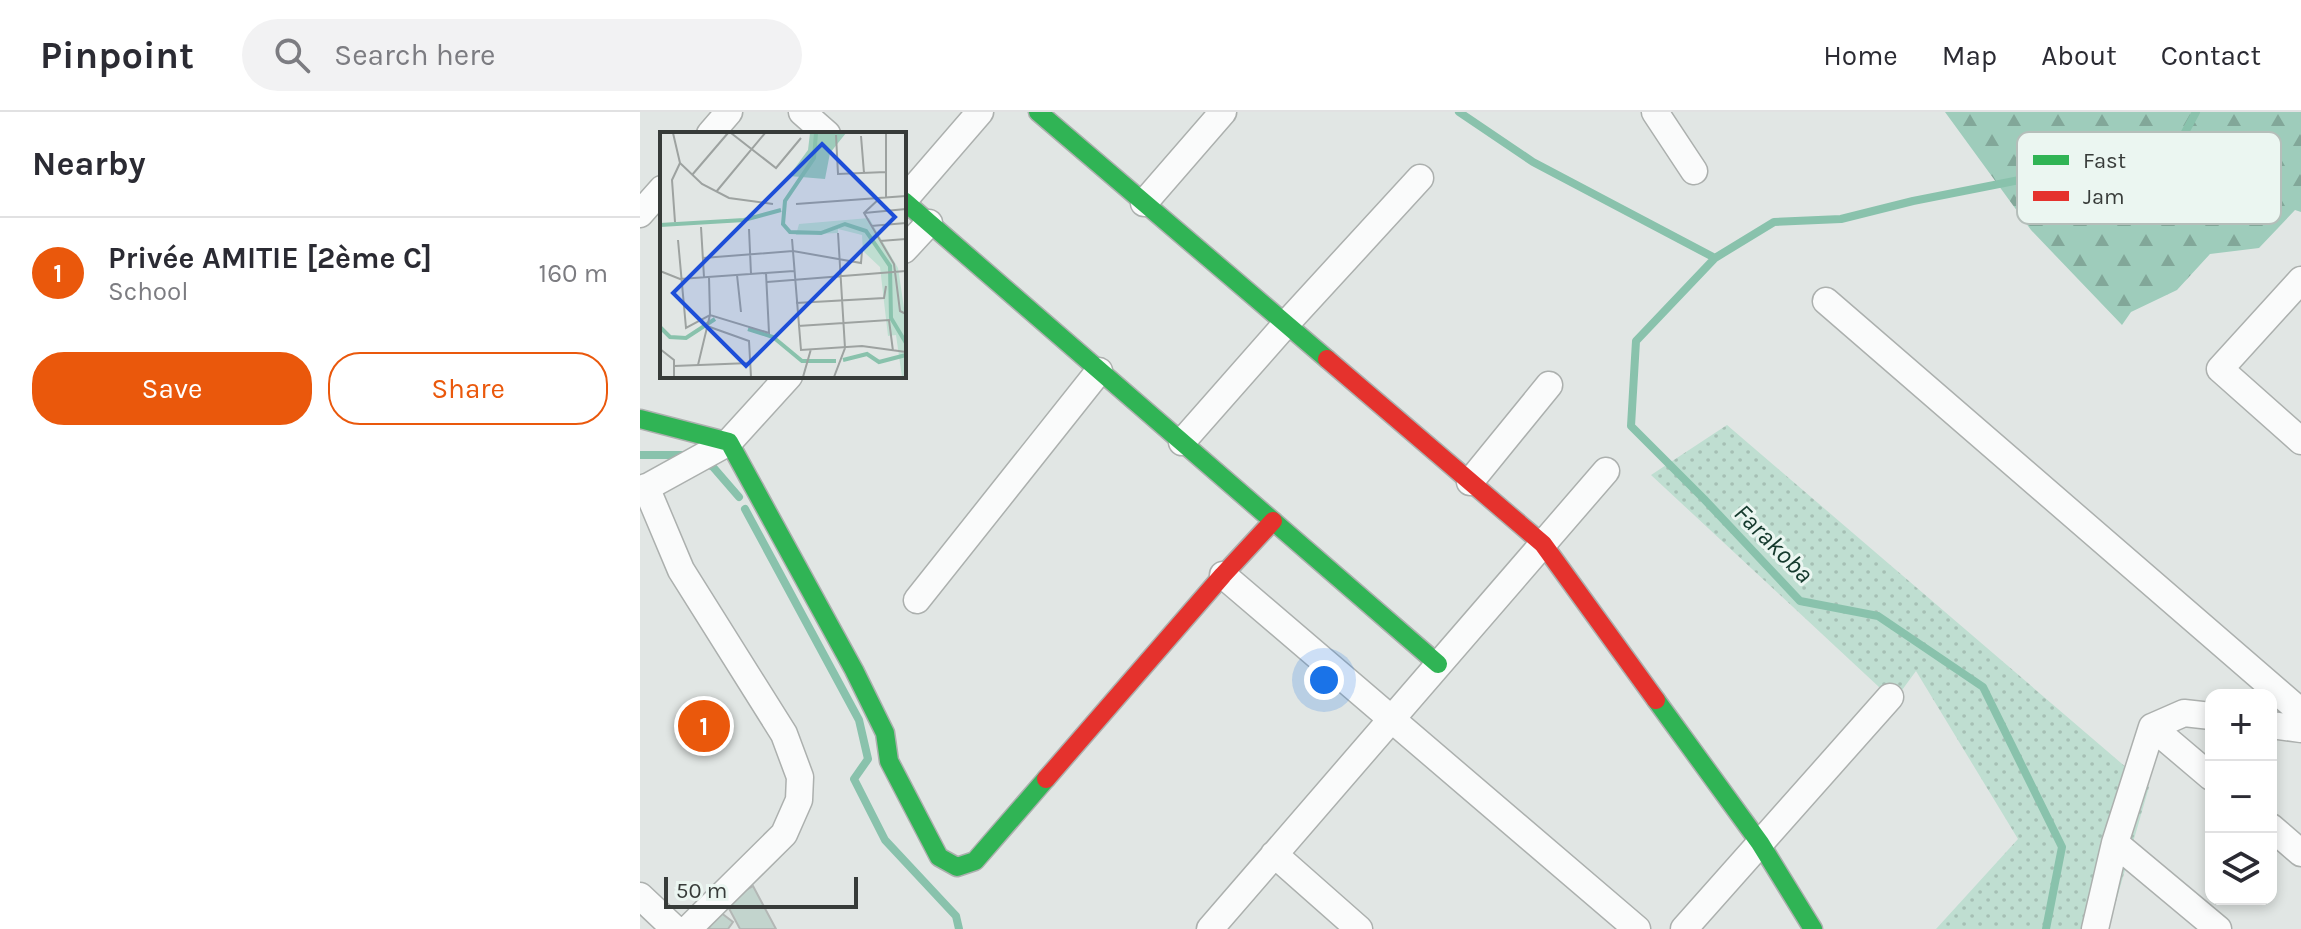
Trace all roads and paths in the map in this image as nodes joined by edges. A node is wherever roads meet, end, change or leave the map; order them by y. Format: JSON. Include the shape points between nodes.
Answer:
{"nodes":[{"id":1,"x":729,"y":112,"type":"edge"},
{"id":2,"x":802,"y":112,"type":"edge"},
{"id":3,"x":980,"y":112,"type":"edge"},
{"id":4,"x":1038,"y":112,"type":"edge"},
{"id":5,"x":1223,"y":112,"type":"edge"},
{"id":6,"x":1655,"y":112,"type":"edge"},
{"id":7,"x":712,"y":132,"type":"edge"},
{"id":8,"x":825,"y":132,"type":"edge"},
{"id":9,"x":1694,"y":171,"type":"dead end"},
{"id":10,"x":1420,"y":178,"type":"dead end"},
{"id":11,"x":660,"y":191,"type":"edge"},
{"id":12,"x":906,"y":198,"type":"edge"},
{"id":13,"x":906,"y":202,"type":"edge"},
{"id":14,"x":1144,"y":203,"type":"junction"},
{"id":15,"x":640,"y":214,"type":"edge"},
{"id":16,"x":929,"y":223,"type":"junction"},
{"id":17,"x":906,"y":248,"type":"edge"},
{"id":18,"x":2301,"y":280,"type":"edge"},
{"id":19,"x":1826,"y":301,"type":"dead end"},
{"id":20,"x":1286,"y":324,"type":"junction"},
{"id":21,"x":1099,"y":371,"type":"junction"},
{"id":22,"x":787,"y":378,"type":"edge"},
{"id":23,"x":1549,"y":385,"type":"dead end"},
{"id":24,"x":640,"y":419,"type":"edge"},
{"id":25,"x":2301,"y":441,"type":"edge"},
{"id":26,"x":729,"y":442,"type":"junction"},
{"id":27,"x":1182,"y":442,"type":"junction"},
{"id":28,"x":1606,"y":471,"type":"dead end"},
{"id":29,"x":1470,"y":482,"type":"junction"},
{"id":30,"x":643,"y":489,"type":"edge"},
{"id":31,"x":1273,"y":521,"type":"junction"},
{"id":32,"x":1543,"y":544,"type":"junction"},
{"id":33,"x":1223,"y":575,"type":"junction"},
{"id":34,"x":917,"y":600,"type":"dead end"},
{"id":35,"x":1438,"y":664,"type":"junction"},
{"id":36,"x":1890,"y":697,"type":"dead end"},
{"id":37,"x":2301,"y":712,"type":"edge"},
{"id":38,"x":2205,"y":715,"type":"edge"},
{"id":39,"x":1391,"y":719,"type":"junction"},
{"id":40,"x":2277,"y":726,"type":"edge"},
{"id":41,"x":2152,"y":727,"type":"junction"},
{"id":42,"x":2301,"y":729,"type":"edge"},
{"id":43,"x":2205,"y":772,"type":"edge"},
{"id":44,"x":2277,"y":832,"type":"edge"},
{"id":45,"x":1760,"y":843,"type":"junction"},
{"id":46,"x":2115,"y":843,"type":"junction"},
{"id":47,"x":2301,"y":853,"type":"edge"},
{"id":48,"x":1274,"y":854,"type":"junction"},
{"id":49,"x":640,"y":896,"type":"edge"},
{"id":50,"x":675,"y":929,"type":"edge"},
{"id":51,"x":688,"y":929,"type":"edge"},
{"id":52,"x":1210,"y":929,"type":"edge"},
{"id":53,"x":1359,"y":929,"type":"edge"},
{"id":54,"x":1637,"y":929,"type":"edge"},
{"id":55,"x":1684,"y":929,"type":"edge"},
{"id":56,"x":1813,"y":929,"type":"edge"},
{"id":57,"x":2095,"y":929,"type":"edge"},
{"id":58,"x":2218,"y":929,"type":"edge"}],
"edges":[{"from":1,"to":7,"type":"street"},
{"from":2,"to":8,"type":"street"},
{"from":3,"to":12,"type":"street"},
{"from":4,"to":14,"type":"street"},
{"from":5,"to":14,"type":"street"},
{"from":6,"to":9,"type":"street"},
{"from":10,"to":20,"type":"street"},
{"from":11,"to":15,"type":"street"},
{"from":13,"to":16,"type":"street"},
{"from":14,"to":20,"type":"street"},
{"from":16,"to":17,"type":"street"},
{"from":16,"to":21,"type":"street"},
{"from":18,"to":25,"type":"street","via":[[2220,369]]},
{"from":19,"to":37,"type":"street"},
{"from":20,"to":27,"type":"street"},
{"from":20,"to":29,"type":"street"},
{"from":21,"to":27,"type":"street"},
{"from":21,"to":34,"type":"street"},
{"from":22,"to":26,"type":"street"},
{"from":23,"to":29,"type":"street"},
{"from":24,"to":26,"type":"street"},
{"from":26,"to":30,"type":"street"},
{"from":26,"to":33,"type":"street","via":[[854,670],[885,733],[889,761],[939,857],[957,867],[975,861]]},
{"from":27,"to":31,"type":"street"},
{"from":28,"to":32,"type":"street"},
{"from":29,"to":32,"type":"street"},
{"from":30,"to":51,"type":"street","via":[[681,570],[784,734],[800,777],[799,800],[784,834]]},
{"from":31,"to":33,"type":"street"},
{"from":31,"to":35,"type":"street"},
{"from":32,"to":35,"type":"street"},
{"from":32,"to":45,"type":"street"},
{"from":33,"to":39,"type":"street"},
{"from":35,"to":39,"type":"street"},
{"from":36,"to":45,"type":"street"},
{"from":38,"to":41,"type":"street","via":[[2184,713]]},
{"from":39,"to":48,"type":"street"},
{"from":39,"to":54,"type":"street"},
{"from":40,"to":42,"type":"street"},
{"from":41,"to":43,"type":"street"},
{"from":41,"to":46,"type":"street"},
{"from":44,"to":47,"type":"street"},
{"from":45,"to":55,"type":"street"},
{"from":45,"to":56,"type":"street"},
{"from":46,"to":57,"type":"street"},
{"from":46,"to":58,"type":"street"},
{"from":48,"to":52,"type":"street"},
{"from":48,"to":53,"type":"street"},
{"from":49,"to":50,"type":"street"}]}
